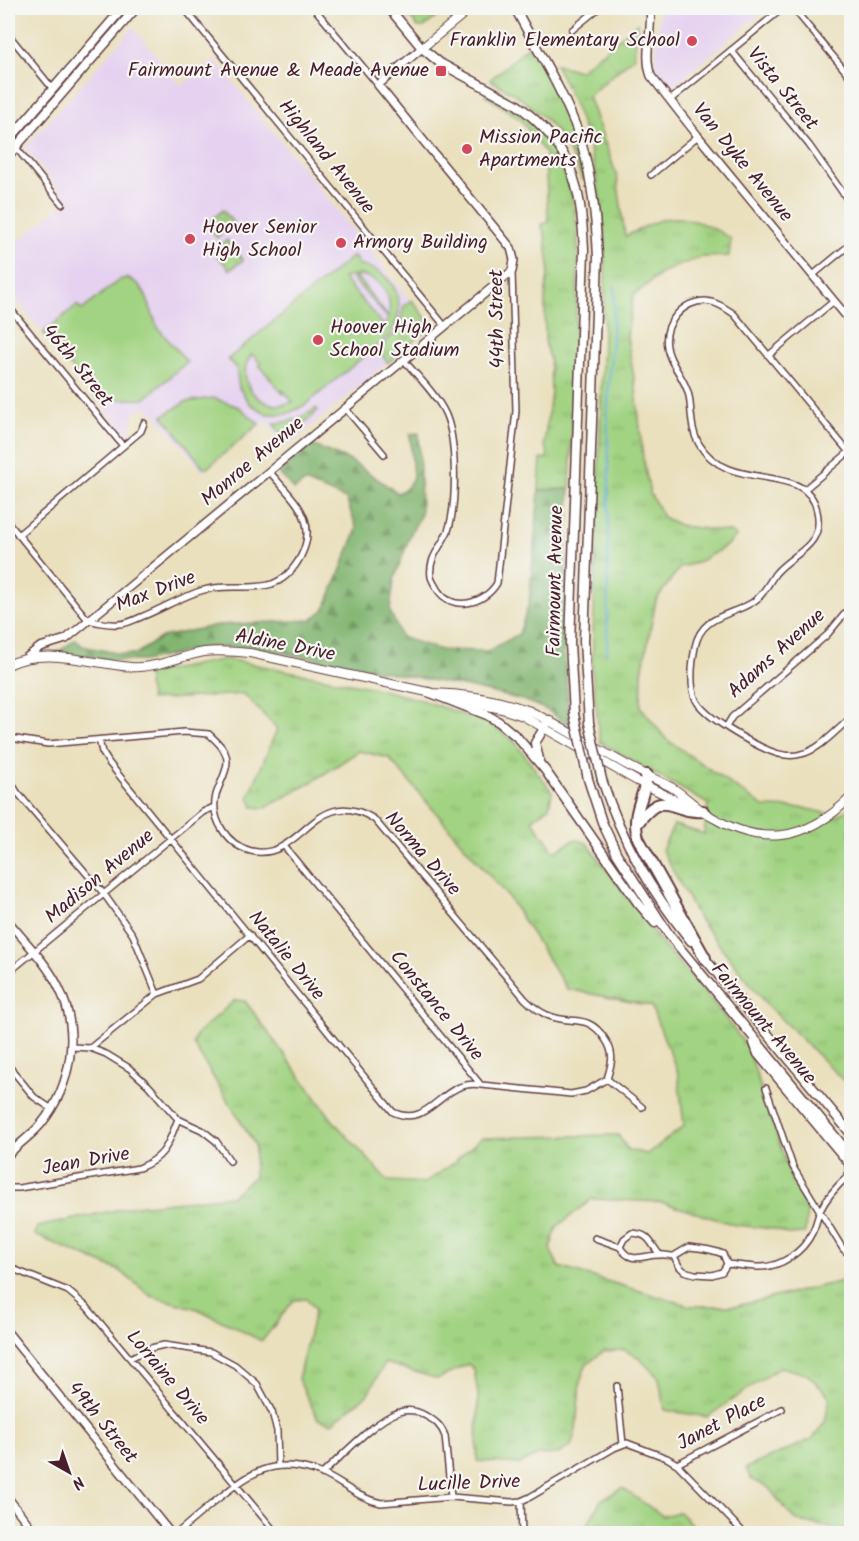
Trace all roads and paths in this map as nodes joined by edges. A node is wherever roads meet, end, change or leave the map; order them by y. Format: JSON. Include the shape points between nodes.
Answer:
{"nodes":[{"id":1,"x":122,"y":8,"type":"edge"},
{"id":2,"x":136,"y":8,"type":"edge"},
{"id":3,"x":184,"y":8,"type":"edge"},
{"id":4,"x":314,"y":8,"type":"edge"},
{"id":5,"x":389,"y":8,"type":"edge"},
{"id":6,"x":471,"y":8,"type":"edge"},
{"id":7,"x":515,"y":8,"type":"edge"},
{"id":8,"x":599,"y":8,"type":"edge"},
{"id":9,"x":650,"y":8,"type":"edge"},
{"id":10,"x":783,"y":8,"type":"edge"},
{"id":11,"x":793,"y":8,"type":"edge"},
{"id":12,"x":129,"y":15,"type":"junction"},
{"id":13,"x":572,"y":30,"type":"dead end"},
{"id":14,"x":8,"y":34,"type":"edge"},
{"id":15,"x":422,"y":48,"type":"junction"},
{"id":16,"x":731,"y":50,"type":"junction"},
{"id":17,"x":71,"y":67,"type":"junction"},
{"id":18,"x":852,"y":79,"type":"edge"},
{"id":19,"x":378,"y":85,"type":"junction"},
{"id":20,"x":52,"y":88,"type":"junction"},
{"id":21,"x":58,"y":97,"type":"junction"},
{"id":22,"x":670,"y":100,"type":"junction"},
{"id":23,"x":698,"y":136,"type":"junction"},
{"id":24,"x":10,"y":142,"type":"edge"},
{"id":25,"x":8,"y":156,"type":"edge"},
{"id":26,"x":651,"y":175,"type":"dead end"},
{"id":27,"x":62,"y":204,"type":"dead end"},
{"id":28,"x":852,"y":206,"type":"edge"},
{"id":29,"x":852,"y":243,"type":"edge"},
{"id":30,"x":512,"y":271,"type":"junction"},
{"id":31,"x":813,"y":275,"type":"junction"},
{"id":32,"x":834,"y":301,"type":"junction"},
{"id":33,"x":8,"y":306,"type":"edge"},
{"id":34,"x":852,"y":322,"type":"edge"},
{"id":35,"x":444,"y":325,"type":"junction"},
{"id":36,"x":769,"y":355,"type":"junction"},
{"id":37,"x":403,"y":359,"type":"junction"},
{"id":38,"x":345,"y":408,"type":"junction"},
{"id":39,"x":144,"y":423,"type":"dead end"},
{"id":40,"x":123,"y":446,"type":"junction"},
{"id":41,"x":384,"y":454,"type":"dead end"},
{"id":42,"x":850,"y":454,"type":"edge"},
{"id":43,"x":269,"y":471,"type":"junction"},
{"id":44,"x":805,"y":489,"type":"junction"},
{"id":45,"x":8,"y":522,"type":"edge"},
{"id":46,"x":18,"y":535,"type":"junction"},
{"id":47,"x":852,"y":605,"type":"edge"},
{"id":48,"x":88,"y":620,"type":"junction"},
{"id":49,"x":27,"y":657,"type":"junction"},
{"id":50,"x":8,"y":665,"type":"edge"},
{"id":51,"x":428,"y":692,"type":"junction"},
{"id":52,"x":852,"y":717,"type":"edge"},
{"id":53,"x":546,"y":724,"type":"junction"},
{"id":54,"x":726,"y":727,"type":"junction"},
{"id":55,"x":9,"y":736,"type":"edge"},
{"id":56,"x":99,"y":740,"type":"junction"},
{"id":57,"x":8,"y":746,"type":"edge"},
{"id":58,"x":545,"y":770,"type":"junction"},
{"id":59,"x":8,"y":777,"type":"edge"},
{"id":60,"x":646,"y":780,"type":"junction"},
{"id":61,"x":852,"y":796,"type":"edge"},
{"id":62,"x":214,"y":807,"type":"junction"},
{"id":63,"x":703,"y":812,"type":"junction"},
{"id":64,"x":636,"y":825,"type":"junction"},
{"id":65,"x":170,"y":839,"type":"junction"},
{"id":66,"x":284,"y":846,"type":"junction"},
{"id":67,"x":104,"y":894,"type":"junction"},
{"id":68,"x":8,"y":921,"type":"edge"},
{"id":69,"x":250,"y":935,"type":"junction"},
{"id":70,"x":670,"y":936,"type":"junction"},
{"id":71,"x":33,"y":952,"type":"junction"},
{"id":72,"x":705,"y":958,"type":"junction"},
{"id":73,"x":8,"y":974,"type":"edge"},
{"id":74,"x":157,"y":994,"type":"junction"},
{"id":75,"x":752,"y":1037,"type":"junction"},
{"id":76,"x":72,"y":1047,"type":"junction"},
{"id":77,"x":90,"y":1047,"type":"junction"},
{"id":78,"x":8,"y":1065,"type":"edge"},
{"id":79,"x":607,"y":1079,"type":"junction"},
{"id":80,"x":481,"y":1085,"type":"junction"},
{"id":81,"x":766,"y":1089,"type":"dead end"},
{"id":82,"x":642,"y":1107,"type":"dead end"},
{"id":83,"x":52,"y":1109,"type":"junction"},
{"id":84,"x":177,"y":1119,"type":"junction"},
{"id":85,"x":852,"y":1135,"type":"edge"},
{"id":86,"x":8,"y":1155,"type":"edge"},
{"id":87,"x":852,"y":1157,"type":"edge"},
{"id":88,"x":230,"y":1161,"type":"dead end"},
{"id":89,"x":850,"y":1174,"type":"edge"},
{"id":90,"x":8,"y":1188,"type":"edge"},
{"id":91,"x":820,"y":1211,"type":"junction"},
{"id":92,"x":595,"y":1238,"type":"dead end"},
{"id":93,"x":620,"y":1247,"type":"junction"},
{"id":94,"x":660,"y":1255,"type":"junction"},
{"id":95,"x":674,"y":1256,"type":"junction"},
{"id":96,"x":852,"y":1257,"type":"edge"},
{"id":97,"x":727,"y":1264,"type":"junction"},
{"id":98,"x":10,"y":1269,"type":"edge"},
{"id":99,"x":8,"y":1333,"type":"edge"},
{"id":100,"x":130,"y":1358,"type":"junction"},
{"id":101,"x":617,"y":1386,"type":"dead end"},
{"id":102,"x":782,"y":1409,"type":"dead end"},
{"id":103,"x":622,"y":1443,"type":"junction"},
{"id":104,"x":677,"y":1464,"type":"junction"},
{"id":105,"x":278,"y":1466,"type":"junction"},
{"id":106,"x":322,"y":1474,"type":"junction"},
{"id":107,"x":236,"y":1484,"type":"junction"},
{"id":108,"x":451,"y":1497,"type":"junction"},
{"id":109,"x":8,"y":1498,"type":"edge"},
{"id":110,"x":520,"y":1501,"type":"junction"},
{"id":111,"x":36,"y":1533,"type":"edge"},
{"id":112,"x":171,"y":1533,"type":"edge"},
{"id":113,"x":176,"y":1533,"type":"edge"},
{"id":114,"x":277,"y":1533,"type":"edge"},
{"id":115,"x":522,"y":1533,"type":"edge"},
{"id":116,"x":746,"y":1533,"type":"edge"}],
"edges":[{"from":1,"to":12,"type":"street"},
{"from":1,"to":17,"type":"main road"},
{"from":2,"to":12,"type":"main road"},
{"from":3,"to":35,"type":"street","name":"Highland Avenue"},
{"from":4,"to":19,"type":"street","name":"44th Street"},
{"from":5,"to":15,"type":"main road","name":"Fairmount Avenue"},
{"from":6,"to":15,"type":"main road"},
{"from":7,"to":72,"type":"main road","name":"Fairmount Avenue","bridge":true,"via":[[571,115],[596,215],[598,257],[584,641],[594,753],[627,846],[676,922]]},
{"from":8,"to":13,"type":"street"},
{"from":9,"to":22,"type":"street","name":"Van Dyke Avenue","via":[[648,67]]},
{"from":10,"to":16,"type":"street"},
{"from":11,"to":18,"type":"street"},
{"from":12,"to":21,"type":"main road"},
{"from":14,"to":20,"type":"street"},
{"from":15,"to":19,"type":"street"},
{"from":15,"to":70,"type":"main road","name":"Fairmount Avenue","bridge":true,"via":[[440,63],[526,111],[561,150],[575,178],[584,250],[570,643],[574,714],[602,822],[617,854]]},
{"from":16,"to":22,"type":"street"},
{"from":16,"to":28,"type":"street","name":"Vista Street","via":[[809,145]]},
{"from":17,"to":20,"type":"main road"},
{"from":17,"to":21,"type":"main road","via":[[70,75],[56,93]]},
{"from":19,"to":30,"type":"street","name":"44th Street","via":[[511,248]]},
{"from":20,"to":24,"type":"main road"},
{"from":21,"to":24,"type":"main road"},
{"from":22,"to":23,"type":"street","name":"Van Dyke Avenue"},
{"from":23,"to":26,"type":"street"},
{"from":23,"to":31,"type":"street","name":"Van Dyke Avenue"},
{"from":24,"to":25,"type":"main road"},
{"from":24,"to":27,"type":"street"},
{"from":29,"to":31,"type":"street"},
{"from":30,"to":35,"type":"street","name":"Monroe Avenue"},
{"from":30,"to":37,"type":"street","name":"44th Street","via":[[516,411],[499,576],[483,599],[460,604],[451,601],[441,595],[431,579],[435,552],[454,511],[456,490],[450,429],[445,413]]},
{"from":31,"to":32,"type":"street","name":"Van Dyke Avenue"},
{"from":32,"to":34,"type":"street","name":"Van Dyke Avenue"},
{"from":32,"to":36,"type":"street"},
{"from":33,"to":40,"type":"street","name":"46th Street"},
{"from":35,"to":37,"type":"street","name":"Monroe Avenue"},
{"from":36,"to":42,"type":"street"},
{"from":36,"to":44,"type":"street","via":[[734,314],[704,301],[685,307],[670,324],[667,335],[671,359],[689,395],[693,431],[709,458],[730,471],[784,480]]},
{"from":37,"to":38,"type":"street","name":"Monroe Avenue"},
{"from":38,"to":41,"type":"street"},
{"from":38,"to":43,"type":"street","name":"Monroe Avenue"},
{"from":39,"to":40,"type":"street","via":[[141,431]]},
{"from":40,"to":46,"type":"street"},
{"from":42,"to":44,"type":"street"},
{"from":43,"to":48,"type":"street","name":"Monroe Avenue"},
{"from":43,"to":48,"type":"street","name":"Max Drive","via":[[304,514],[308,525],[308,542],[288,576],[272,584],[202,590],[123,624]]},
{"from":44,"to":54,"type":"street","via":[[817,510],[818,525],[810,543],[776,574],[759,598],[717,616],[697,639],[694,693],[702,709]]},
{"from":45,"to":46,"type":"street"},
{"from":46,"to":48,"type":"street"},
{"from":47,"to":54,"type":"street","name":"Adams Avenue","via":[[827,634],[732,717]]},
{"from":48,"to":49,"type":"street","name":"Monroe Avenue","via":[[66,639],[40,647]]},
{"from":49,"to":50,"type":"main road","name":"Monroe Avenue"},
{"from":49,"to":51,"type":"main road","name":"Aldine Drive","via":[[133,667],[204,652],[250,653]]},
{"from":51,"to":53,"type":"main road","name":"Aldine Drive","via":[[504,702]]},
{"from":51,"to":58,"type":"main road","via":[[499,722]]},
{"from":52,"to":54,"type":"street","via":[[802,754],[771,752]]},
{"from":53,"to":58,"type":"main road","via":[[535,747]]},
{"from":53,"to":60,"type":"main road","name":"Aldine Drive"},
{"from":55,"to":56,"type":"street","via":[[48,744]]},
{"from":55,"to":57,"type":"street"},
{"from":56,"to":62,"type":"street","via":[[184,732],[209,734],[223,748],[227,760]]},
{"from":56,"to":65,"type":"street","name":"Natalie Drive","via":[[109,763]]},
{"from":58,"to":70,"type":"main road","via":[[638,903]]},
{"from":59,"to":67,"type":"street"},
{"from":60,"to":63,"type":"main road","name":"Aldine Drive"},
{"from":60,"to":64,"type":"highway"},
{"from":61,"to":63,"type":"main road","name":"Aldine Drive","via":[[827,817],[790,834],[752,835]]},
{"from":62,"to":65,"type":"street","name":"Madison Avenue"},
{"from":62,"to":66,"type":"street","via":[[219,826],[231,841],[250,850]]},
{"from":63,"to":64,"type":"highway","via":[[659,804]]},
{"from":64,"to":72,"type":"highway","via":[[640,844]]},
{"from":65,"to":67,"type":"street","name":"Madison Avenue"},
{"from":65,"to":69,"type":"street","name":"Natalie Drive"},
{"from":66,"to":79,"type":"street","name":"Norma Drive","via":[[323,814],[340,808],[374,819],[535,1009],[550,1017],[598,1028],[612,1050]]},
{"from":66,"to":80,"type":"street","name":"Constance Drive"},
{"from":67,"to":71,"type":"street","name":"Madison Avenue"},
{"from":67,"to":74,"type":"street","via":[[133,935]]},
{"from":68,"to":71,"type":"street"},
{"from":69,"to":74,"type":"street","via":[[198,979]]},
{"from":69,"to":80,"type":"street","name":"Natalie Drive","via":[[393,1112],[404,1117],[418,1116],[460,1086]]},
{"from":70,"to":75,"type":"main road","name":"Fairmount Avenue"},
{"from":71,"to":73,"type":"street","name":"Madison Avenue"},
{"from":71,"to":76,"type":"street","via":[[64,999]]},
{"from":72,"to":85,"type":"main road","name":"Fairmount Avenue"},
{"from":74,"to":77,"type":"street"},
{"from":75,"to":87,"type":"main road","name":"Fairmount Avenue"},
{"from":75,"to":89,"type":"main road","via":[[758,1054],[849,1163]]},
{"from":76,"to":77,"type":"street"},
{"from":76,"to":83,"type":"street","via":[[68,1073]]},
{"from":77,"to":84,"type":"street","via":[[129,1068]]},
{"from":78,"to":83,"type":"street","via":[[34,1097]]},
{"from":79,"to":80,"type":"street","name":"Constance Drive","via":[[571,1094]]},
{"from":79,"to":82,"type":"street"},
{"from":81,"to":91,"type":"street","via":[[784,1148]]},
{"from":83,"to":86,"type":"street"},
{"from":84,"to":88,"type":"street","via":[[216,1141]]},
{"from":84,"to":90,"type":"street","name":"Jean Drive","via":[[162,1154],[139,1168]]},
{"from":89,"to":91,"type":"street"},
{"from":91,"to":96,"type":"street"},
{"from":91,"to":97,"type":"street","via":[[812,1233],[793,1255],[761,1267]]},
{"from":92,"to":93,"type":"street"},
{"from":93,"to":94,"type":"street","via":[[636,1259]]},
{"from":93,"to":94,"type":"street","via":[[632,1233],[642,1233]]},
{"from":94,"to":95,"type":"street"},
{"from":95,"to":97,"type":"street","via":[[689,1247],[710,1249],[723,1254]]},
{"from":95,"to":97,"type":"street","via":[[684,1271],[706,1275],[722,1272]]},
{"from":98,"to":100,"type":"street","name":"Lorraine Drive","via":[[68,1291],[87,1307]]},
{"from":99,"to":112,"type":"street","name":"49th Street"},
{"from":100,"to":105,"type":"street","via":[[164,1345],[211,1352],[235,1365],[257,1384],[272,1412]]},
{"from":100,"to":107,"type":"street","name":"Lorraine Drive"},
{"from":101,"to":103,"type":"street"},
{"from":102,"to":104,"type":"street","name":"Janet Place"},
{"from":103,"to":104,"type":"street"},
{"from":103,"to":110,"type":"street","name":"Lucille Drive"},
{"from":104,"to":116,"type":"street"},
{"from":105,"to":106,"type":"street","name":"Lucille Drive"},
{"from":105,"to":107,"type":"street","name":"Lucille Drive","via":[[250,1474]]},
{"from":106,"to":108,"type":"street","name":"Lucille Drive","via":[[347,1490],[381,1503]]},
{"from":106,"to":108,"type":"street","via":[[384,1419],[398,1412],[419,1412],[433,1419],[445,1436]]},
{"from":107,"to":113,"type":"street","name":"Lucille Drive"},
{"from":107,"to":114,"type":"street","name":"Lorraine Drive"},
{"from":108,"to":110,"type":"street","name":"Lucille Drive"},
{"from":109,"to":111,"type":"street"},
{"from":110,"to":115,"type":"street"}]}
